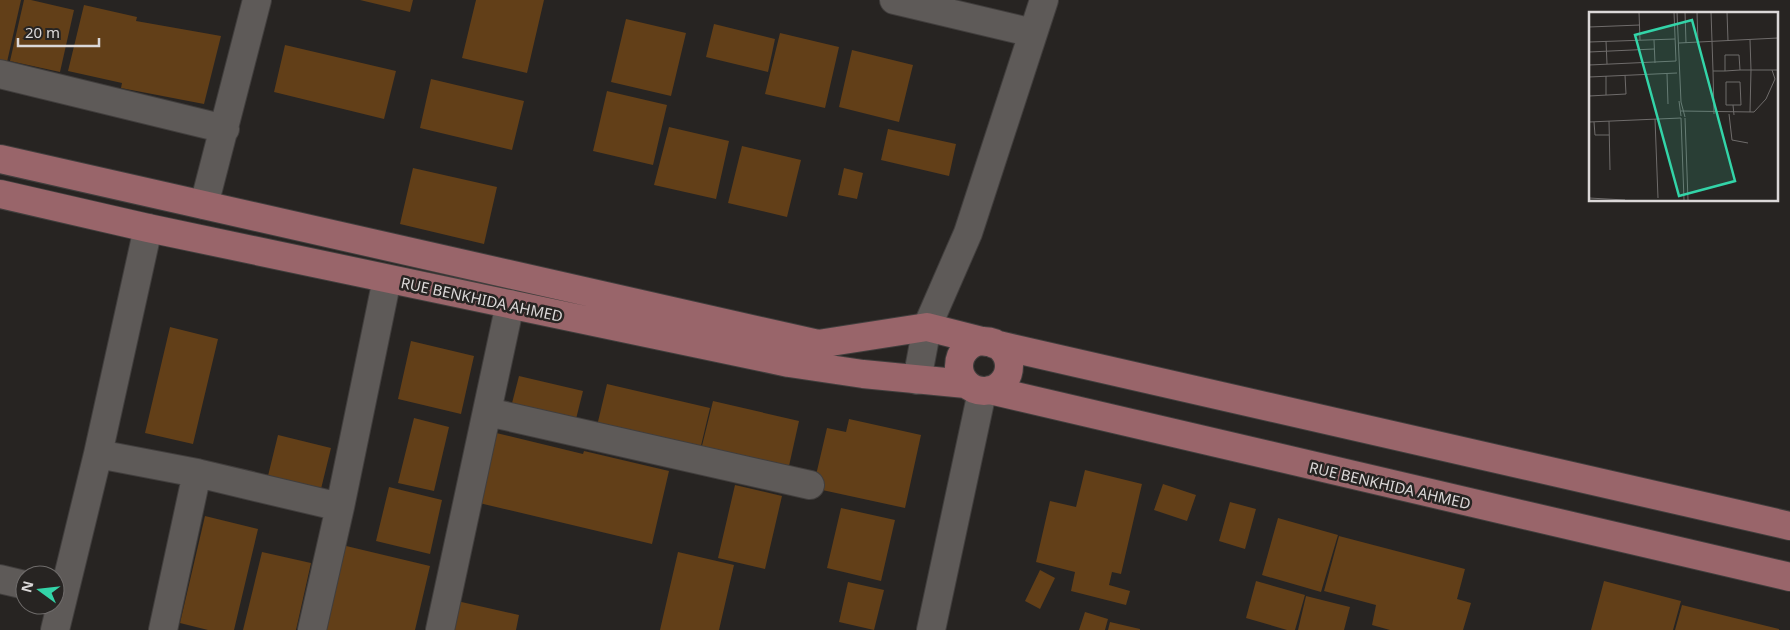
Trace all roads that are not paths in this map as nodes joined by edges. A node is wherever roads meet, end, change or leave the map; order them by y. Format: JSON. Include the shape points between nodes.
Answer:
{"nodes":[{"id":1,"x":257,"y":0,"type":"edge"},
{"id":2,"x":894,"y":0,"type":"edge"},
{"id":3,"x":1044,"y":0,"type":"edge"},
{"id":4,"x":1033,"y":33,"type":"junction"},
{"id":5,"x":0,"y":74,"type":"edge"},
{"id":6,"x":225,"y":129,"type":"junction"},
{"id":7,"x":0,"y":159,"type":"edge"},
{"id":8,"x":0,"y":194,"type":"edge"},
{"id":9,"x":204,"y":205,"type":"junction"},
{"id":10,"x":148,"y":228,"type":"junction"},
{"id":11,"x":387,"y":279,"type":"junction"},
{"id":12,"x":510,"y":304,"type":"junction"},
{"id":13,"x":927,"y":327,"type":"junction"},
{"id":14,"x":990,"y":343,"type":"junction"},
{"id":15,"x":917,"y":380,"type":"junction"},
{"id":16,"x":979,"y":389,"type":"junction"},
{"id":17,"x":488,"y":412,"type":"junction"},
{"id":18,"x":98,"y":454,"type":"junction"},
{"id":19,"x":197,"y":473,"type":"junction"},
{"id":20,"x":810,"y":485,"type":"dead end"},
{"id":21,"x":340,"y":507,"type":"junction"},
{"id":22,"x":1790,"y":526,"type":"edge"},
{"id":23,"x":65,"y":572,"type":"edge"},
{"id":24,"x":1790,"y":577,"type":"edge"},
{"id":25,"x":0,"y":579,"type":"edge"},
{"id":26,"x":15,"y":583,"type":"edge"},
{"id":27,"x":57,"y":615,"type":"edge"},
{"id":28,"x":55,"y":630,"type":"edge"},
{"id":29,"x":163,"y":630,"type":"edge"},
{"id":30,"x":312,"y":630,"type":"edge"},
{"id":31,"x":440,"y":630,"type":"edge"},
{"id":32,"x":931,"y":630,"type":"edge"}],
"edges":[{"from":1,"to":6,"type":"street"},
{"from":2,"to":4,"type":"street"},
{"from":3,"to":4,"type":"street"},
{"from":4,"to":13,"type":"street","via":[[968,232]]},
{"from":5,"to":6,"type":"street"},
{"from":6,"to":9,"type":"street"},
{"from":7,"to":9,"type":"main road"},
{"from":8,"to":10,"type":"main road","name":"RUE BENKHIDA AHMED"},
{"from":9,"to":13,"type":"main road","via":[[818,344]]},
{"from":10,"to":11,"type":"main road","name":"RUE BENKHIDA AHMED"},
{"from":10,"to":18,"type":"street"},
{"from":11,"to":12,"type":"main road","name":"RUE BENKHIDA AHMED"},
{"from":11,"to":21,"type":"street"},
{"from":12,"to":15,"type":"main road","name":"RUE BENKHIDA AHMED","via":[[789,363]]},
{"from":12,"to":17,"type":"street"},
{"from":13,"to":14,"type":"main road"},
{"from":13,"to":15,"type":"street"},
{"from":14,"to":16,"type":"main road","via":[[1006,356],[1008,373],[998,387]]},
{"from":14,"to":16,"type":"main road","via":[[977,342],[969,346],[960,360],[961,377]]},
{"from":14,"to":22,"type":"main road"},
{"from":15,"to":16,"type":"main road","name":"RUE BENKHIDA AHMED"},
{"from":16,"to":24,"type":"main road","name":"RUE BENKHIDA AHMED"},
{"from":16,"to":32,"type":"street"},
{"from":17,"to":20,"type":"street"},
{"from":17,"to":31,"type":"street"},
{"from":18,"to":19,"type":"street"},
{"from":18,"to":23,"type":"street"},
{"from":19,"to":21,"type":"street"},
{"from":19,"to":29,"type":"street"},
{"from":21,"to":30,"type":"street"},
{"from":25,"to":26,"type":"street"},
{"from":27,"to":28,"type":"street"}]}
